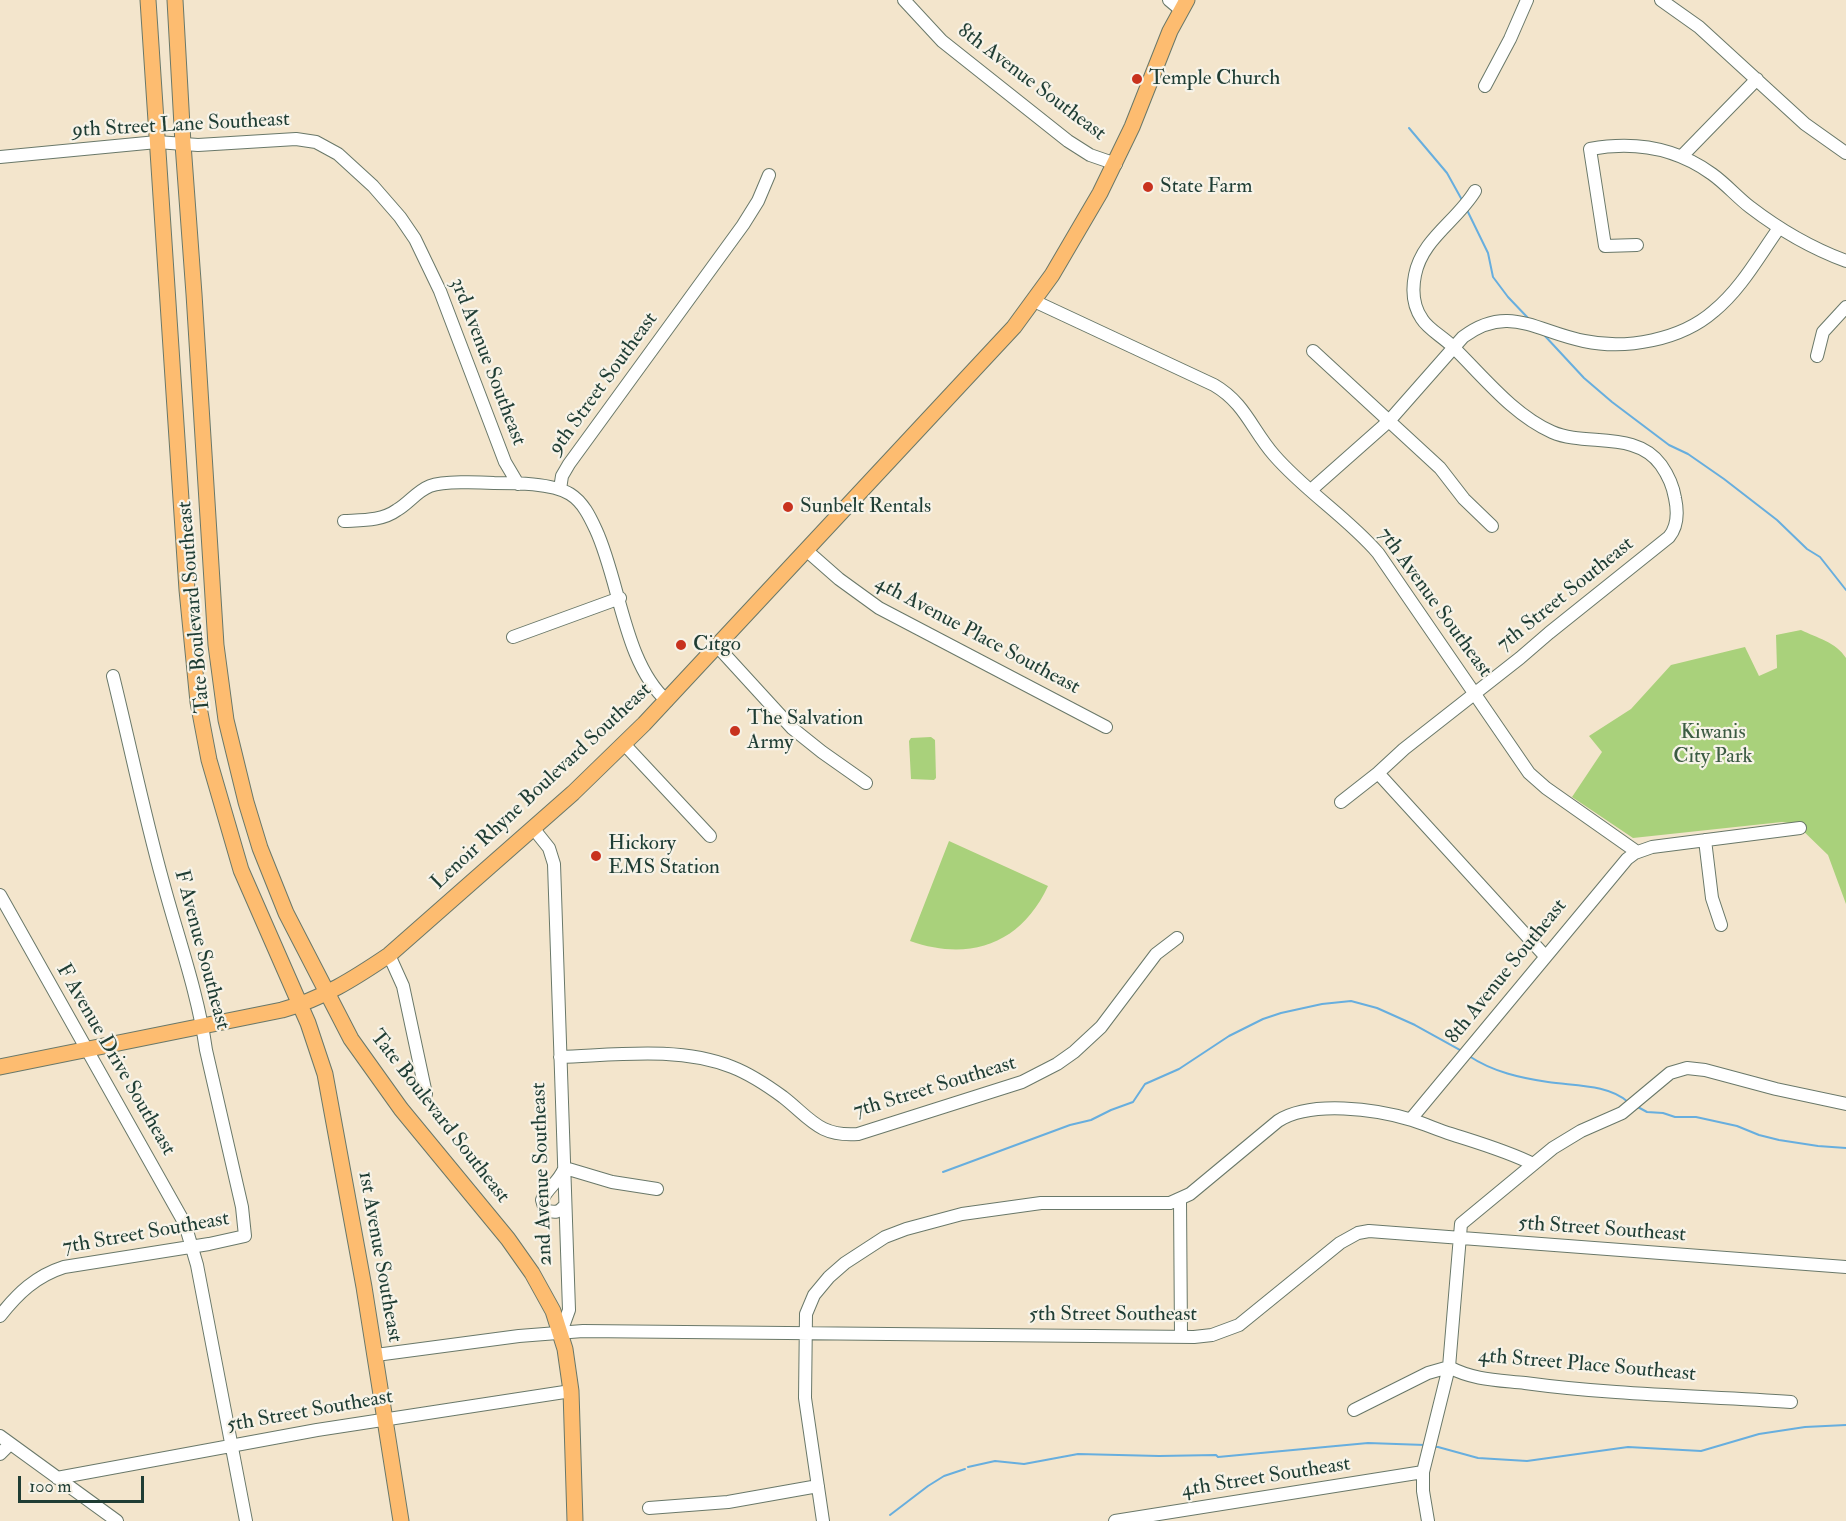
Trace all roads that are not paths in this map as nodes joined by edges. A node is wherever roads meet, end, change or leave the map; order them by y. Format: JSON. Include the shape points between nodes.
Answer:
{"nodes":[{"id":1,"x":148,"y":0,"type":"edge"},
{"id":2,"x":175,"y":0,"type":"edge"},
{"id":3,"x":904,"y":0,"type":"edge"},
{"id":4,"x":1527,"y":0,"type":"edge"},
{"id":5,"x":1661,"y":0,"type":"edge"},
{"id":6,"x":1179,"y":3,"type":"edge"},
{"id":7,"x":1757,"y":79,"type":"junction"},
{"id":8,"x":1485,"y":86,"type":"dead end"},
{"id":9,"x":157,"y":142,"type":"junction"},
{"id":10,"x":183,"y":144,"type":"junction"},
{"id":11,"x":1846,"y":153,"type":"edge"},
{"id":12,"x":1682,"y":156,"type":"junction"},
{"id":13,"x":0,"y":157,"type":"edge"},
{"id":14,"x":1116,"y":164,"type":"junction"},
{"id":15,"x":769,"y":175,"type":"dead end"},
{"id":16,"x":1475,"y":191,"type":"dead end"},
{"id":17,"x":1779,"y":228,"type":"junction"},
{"id":18,"x":1637,"y":245,"type":"dead end"},
{"id":19,"x":422,"y":253,"type":"joint"},
{"id":20,"x":1846,"y":261,"type":"edge"},
{"id":21,"x":1034,"y":301,"type":"junction"},
{"id":22,"x":1846,"y":307,"type":"edge"},
{"id":23,"x":1454,"y":347,"type":"junction"},
{"id":24,"x":1313,"y":351,"type":"dead end"},
{"id":25,"x":1817,"y":356,"type":"dead end"},
{"id":26,"x":1389,"y":421,"type":"junction"},
{"id":27,"x":518,"y":484,"type":"junction"},
{"id":28,"x":560,"y":489,"type":"junction"},
{"id":29,"x":1311,"y":490,"type":"junction"},
{"id":30,"x":344,"y":521,"type":"dead end"},
{"id":31,"x":1492,"y":526,"type":"dead end"},
{"id":32,"x":806,"y":550,"type":"junction"},
{"id":33,"x":620,"y":598,"type":"junction"},
{"id":34,"x":513,"y":637,"type":"dead end"},
{"id":35,"x":717,"y":646,"type":"junction"},
{"id":36,"x":113,"y":676,"type":"dead end"},
{"id":37,"x":1475,"y":694,"type":"junction"},
{"id":38,"x":667,"y":701,"type":"junction"},
{"id":39,"x":1106,"y":727,"type":"dead end"},
{"id":40,"x":624,"y":744,"type":"junction"},
{"id":41,"x":1378,"y":773,"type":"junction"},
{"id":42,"x":866,"y":783,"type":"dead end"},
{"id":43,"x":1341,"y":802,"type":"dead end"},
{"id":44,"x":533,"y":828,"type":"junction"},
{"id":45,"x":1800,"y":828,"type":"dead end"},
{"id":46,"x":710,"y":836,"type":"dead end"},
{"id":47,"x":1705,"y":840,"type":"junction"},
{"id":48,"x":1637,"y":852,"type":"junction"},
{"id":49,"x":0,"y":895,"type":"edge"},
{"id":50,"x":1721,"y":924,"type":"dead end"},
{"id":51,"x":1177,"y":938,"type":"dead end"},
{"id":52,"x":389,"y":955,"type":"junction"},
{"id":53,"x":1545,"y":956,"type":"junction"},
{"id":54,"x":326,"y":994,"type":"junction"},
{"id":55,"x":301,"y":1005,"type":"junction"},
{"id":56,"x":203,"y":1026,"type":"junction"},
{"id":57,"x":87,"y":1050,"type":"junction"},
{"id":58,"x":560,"y":1057,"type":"junction"},
{"id":59,"x":0,"y":1067,"type":"edge"},
{"id":60,"x":426,"y":1094,"type":"dead end"},
{"id":61,"x":1846,"y":1104,"type":"edge"},
{"id":62,"x":1411,"y":1119,"type":"junction"},
{"id":63,"x":1533,"y":1164,"type":"junction"},
{"id":64,"x":565,"y":1168,"type":"junction"},
{"id":65,"x":657,"y":1189,"type":"dead end"},
{"id":66,"x":1180,"y":1200,"type":"junction"},
{"id":67,"x":565,"y":1205,"type":"junction"},
{"id":68,"x":245,"y":1236,"type":"joint"},
{"id":69,"x":1460,"y":1238,"type":"junction"},
{"id":70,"x":192,"y":1246,"type":"junction"},
{"id":71,"x":1846,"y":1267,"type":"edge"},
{"id":72,"x":0,"y":1316,"type":"edge"},
{"id":73,"x":561,"y":1332,"type":"junction"},
{"id":74,"x":806,"y":1332,"type":"junction"},
{"id":75,"x":1181,"y":1336,"type":"junction"},
{"id":76,"x":376,"y":1355,"type":"junction"},
{"id":77,"x":1449,"y":1367,"type":"junction"},
{"id":78,"x":571,"y":1391,"type":"junction"},
{"id":79,"x":1791,"y":1402,"type":"dead end"},
{"id":80,"x":1354,"y":1410,"type":"dead end"},
{"id":81,"x":386,"y":1419,"type":"junction"},
{"id":82,"x":5,"y":1440,"type":"edge"},
{"id":83,"x":232,"y":1445,"type":"junction"},
{"id":84,"x":0,"y":1454,"type":"edge"},
{"id":85,"x":1423,"y":1472,"type":"junction"},
{"id":86,"x":57,"y":1478,"type":"junction"},
{"id":87,"x":818,"y":1486,"type":"junction"},
{"id":88,"x":649,"y":1508,"type":"dead end"},
{"id":89,"x":1181,"y":1516,"type":"edge"},
{"id":90,"x":117,"y":1521,"type":"edge"},
{"id":91,"x":246,"y":1521,"type":"edge"},
{"id":92,"x":401,"y":1521,"type":"edge"},
{"id":93,"x":575,"y":1521,"type":"edge"},
{"id":94,"x":823,"y":1521,"type":"edge"},
{"id":95,"x":1115,"y":1521,"type":"edge"},
{"id":96,"x":1428,"y":1521,"type":"edge"}],
"edges":[{"from":1,"to":9,"type":"main road","name":"Tate Boulevard Southeast"},
{"from":2,"to":10,"type":"main road","name":"Tate Boulevard Southeast"},
{"from":3,"to":14,"type":"street","name":"8th Avenue Southeast","via":[[936,36],[1068,141],[1090,155]]},
{"from":4,"to":8,"type":"street"},
{"from":5,"to":7,"type":"street","via":[[1699,27]]},
{"from":6,"to":14,"type":"main road","name":"Lenoir Rhyne Boulevard Southeast"},
{"from":7,"to":11,"type":"street","via":[[1805,124]]},
{"from":7,"to":12,"type":"street"},
{"from":9,"to":10,"type":"street","name":"9th Street Lane Southeast"},
{"from":9,"to":13,"type":"street","name":"9th Street Lane Southeast"},
{"from":9,"to":55,"type":"main road","name":"Tate Boulevard Southeast","via":[[198,702],[209,760],[241,870]]},
{"from":10,"to":19,"type":"street","name":"9th Street Lane Southeast","via":[[296,139],[325,146],[351,163],[374,186],[400,217]]},
{"from":10,"to":54,"type":"main road","name":"Tate Boulevard Southeast","via":[[216,645],[226,720],[260,848],[285,913]]},
{"from":12,"to":17,"type":"street","via":[[1713,175]]},
{"from":12,"to":18,"type":"street","via":[[1636,146],[1590,149],[1605,246]]},
{"from":14,"to":21,"type":"main road","name":"Lenoir Rhyne Boulevard Southeast","via":[[1069,249]]},
{"from":15,"to":28,"type":"street","name":"9th Street Southeast","via":[[743,225],[569,464]]},
{"from":16,"to":23,"type":"street","via":[[1427,247],[1414,278],[1414,299],[1420,317]]},
{"from":17,"to":20,"type":"street"},
{"from":17,"to":23,"type":"street","via":[[1724,303],[1679,332],[1641,341],[1598,344],[1521,321],[1501,320],[1473,330]]},
{"from":19,"to":27,"type":"street","name":"3rd Avenue Southeast","via":[[505,462]]},
{"from":21,"to":29,"type":"street","name":"7th Avenue Southeast","via":[[1223,390],[1242,408],[1272,453]]},
{"from":21,"to":32,"type":"main road","name":"Lenoir Rhyne Boulevard Southeast","via":[[993,351]]},
{"from":22,"to":25,"type":"street","via":[[1823,332]]},
{"from":23,"to":26,"type":"street"},
{"from":23,"to":37,"type":"street","name":"7th Street Southeast","via":[[1526,417],[1542,427],[1568,438],[1628,443],[1651,454],[1666,472],[1677,514],[1669,537]]},
{"from":24,"to":26,"type":"street"},
{"from":26,"to":29,"type":"street"},
{"from":26,"to":31,"type":"street","via":[[1440,468]]},
{"from":27,"to":28,"type":"street","name":"9th Street Southeast"},
{"from":27,"to":30,"type":"street","name":"9th Street Southeast","via":[[437,484],[389,515]]},
{"from":28,"to":33,"type":"street","via":[[579,501],[593,524]]},
{"from":29,"to":37,"type":"street","name":"7th Avenue Southeast","via":[[1378,553]]},
{"from":32,"to":35,"type":"main road","name":"Lenoir Rhyne Boulevard Southeast"},
{"from":32,"to":39,"type":"street","name":"4th Avenue Place Southeast","via":[[879,608]]},
{"from":33,"to":34,"type":"street"},
{"from":33,"to":38,"type":"street","via":[[630,638],[646,675]]},
{"from":35,"to":38,"type":"main road","name":"Lenoir Rhyne Boulevard Southeast"},
{"from":35,"to":42,"type":"street","via":[[792,728]]},
{"from":36,"to":56,"type":"street","name":"F Avenue Southeast","via":[[162,879]]},
{"from":37,"to":41,"type":"street","name":"7th Street Southeast"},
{"from":37,"to":48,"type":"street","name":"7th Avenue Southeast","via":[[1529,773]]},
{"from":38,"to":40,"type":"main road","name":"Lenoir Rhyne Boulevard Southeast"},
{"from":40,"to":44,"type":"main road","name":"Lenoir Rhyne Boulevard Southeast"},
{"from":40,"to":46,"type":"street"},
{"from":41,"to":43,"type":"street","name":"7th Street Southeast"},
{"from":41,"to":53,"type":"street"},
{"from":44,"to":52,"type":"main road","name":"Lenoir Rhyne Boulevard Southeast"},
{"from":44,"to":58,"type":"street","name":"2nd Avenue Southeast","via":[[549,848],[554,864]]},
{"from":45,"to":47,"type":"street"},
{"from":47,"to":48,"type":"street"},
{"from":47,"to":50,"type":"street","via":[[1712,898]]},
{"from":48,"to":53,"type":"street","name":"8th Avenue Southeast","via":[[1613,873]]},
{"from":49,"to":57,"type":"street","name":"F Avenue Drive Southeast"},
{"from":51,"to":58,"type":"street","name":"7th Street Southeast","via":[[1156,954],[1101,1027],[1057,1064],[1022,1082],[858,1134],[825,1130],[758,1080],[734,1067],[701,1057]]},
{"from":52,"to":54,"type":"main road","name":"Lenoir Rhyne Boulevard Southeast"},
{"from":52,"to":60,"type":"street","via":[[403,986]]},
{"from":53,"to":62,"type":"street","name":"8th Avenue Southeast"},
{"from":54,"to":55,"type":"main road","name":"Lenoir Rhyne Boulevard Southeast"},
{"from":54,"to":73,"type":"main road","name":"Tate Boulevard Southeast","via":[[384,1088],[520,1256],[546,1296]]},
{"from":55,"to":56,"type":"main road","name":"Lenoir Rhyne Boulevard Southeast"},
{"from":55,"to":76,"type":"main road","name":"1st Avenue Southeast","via":[[328,1084]]},
{"from":56,"to":57,"type":"main road","name":"Lenoir Rhyne Boulevard Southeast"},
{"from":56,"to":68,"type":"street","name":"F Avenue Southeast"},
{"from":57,"to":59,"type":"main road","name":"Lenoir Rhyne Boulevard Southeast"},
{"from":57,"to":70,"type":"street","name":"F Avenue Drive Southeast","via":[[176,1206]]},
{"from":58,"to":64,"type":"street","name":"2nd Avenue Southeast"},
{"from":61,"to":63,"type":"street","via":[[1687,1068],[1670,1073],[1622,1113],[1571,1136]]},
{"from":62,"to":63,"type":"street"},
{"from":62,"to":66,"type":"street","via":[[1346,1109],[1293,1113]]},
{"from":63,"to":69,"type":"street","via":[[1461,1224]]},
{"from":64,"to":65,"type":"street","via":[[612,1182]]},
{"from":64,"to":67,"type":"street","name":"2nd Avenue Southeast"},
{"from":64,"to":67,"type":"street","via":[[542,1200],[545,1210],[555,1213]]},
{"from":66,"to":74,"type":"street","via":[[1019,1204],[906,1229],[866,1248],[829,1277],[809,1303]]},
{"from":66,"to":75,"type":"street"},
{"from":67,"to":73,"type":"street","name":"2nd Avenue Southeast","via":[[569,1310]]},
{"from":68,"to":70,"type":"street","name":"7th Street Southeast"},
{"from":69,"to":71,"type":"street","name":"5th Street Southeast"},
{"from":69,"to":75,"type":"street","name":"5th Street Southeast","via":[[1358,1233],[1340,1243],[1239,1325],[1212,1335]]},
{"from":69,"to":77,"type":"street"},
{"from":70,"to":72,"type":"street","name":"7th Street Southeast","via":[[51,1271],[26,1288]]},
{"from":70,"to":83,"type":"street"},
{"from":73,"to":74,"type":"street","name":"5th Street Southeast"},
{"from":73,"to":76,"type":"street","name":"5th Street Southeast"},
{"from":73,"to":78,"type":"main road","name":"2nd Avenue Southeast"},
{"from":74,"to":75,"type":"street","name":"5th Street Southeast"},
{"from":74,"to":87,"type":"street","via":[[805,1398]]},
{"from":76,"to":81,"type":"main road","name":"1st Avenue Southeast"},
{"from":77,"to":79,"type":"street","name":"4th Street Place Southeast","via":[[1483,1380],[1554,1388]]},
{"from":77,"to":80,"type":"street","name":"4th Street Place Southeast","via":[[1428,1373]]},
{"from":77,"to":85,"type":"street"},
{"from":78,"to":81,"type":"street","name":"5th Street Southeast"},
{"from":78,"to":93,"type":"main road","name":"2nd Avenue Southeast"},
{"from":81,"to":83,"type":"street","name":"5th Street Southeast"},
{"from":81,"to":92,"type":"main road","name":"1st Avenue Southeast"},
{"from":82,"to":84,"type":"street"},
{"from":82,"to":86,"type":"street"},
{"from":83,"to":86,"type":"street","name":"5th Street Southeast"},
{"from":83,"to":91,"type":"street"},
{"from":85,"to":89,"type":"street","name":"4th Street Southeast"},
{"from":85,"to":96,"type":"street"},
{"from":86,"to":90,"type":"street"},
{"from":87,"to":88,"type":"street","via":[[728,1502]]},
{"from":87,"to":94,"type":"street"},
{"from":89,"to":95,"type":"street","name":"4th Street Southeast"}]}
